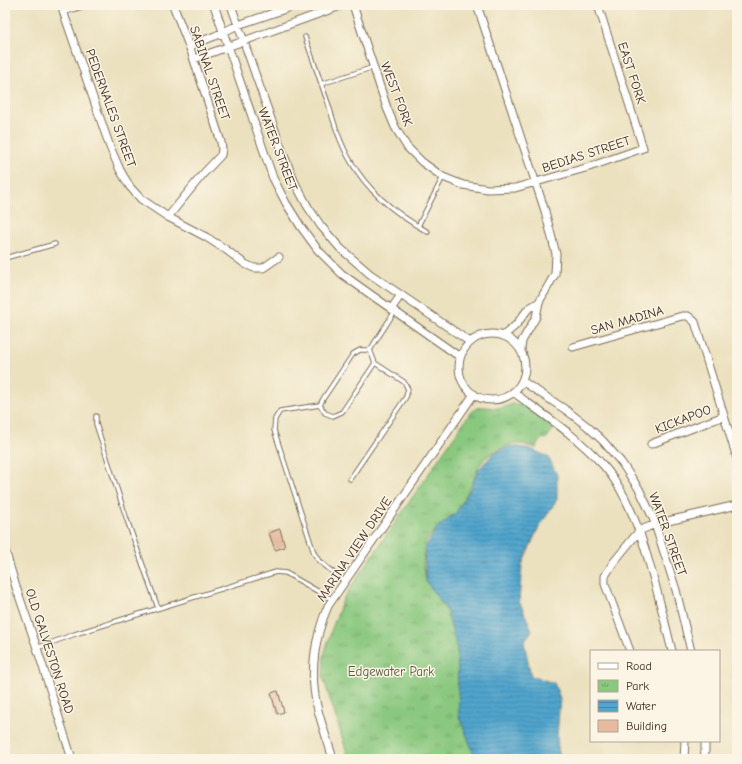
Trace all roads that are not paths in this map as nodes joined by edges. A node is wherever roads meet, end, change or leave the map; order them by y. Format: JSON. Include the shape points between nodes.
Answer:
{"nodes":[{"id":1,"x":82,"y":5,"type":"edge"},
{"id":2,"x":174,"y":5,"type":"edge"},
{"id":3,"x":214,"y":5,"type":"edge"},
{"id":4,"x":231,"y":5,"type":"edge"},
{"id":5,"x":297,"y":5,"type":"edge"},
{"id":6,"x":344,"y":5,"type":"edge"},
{"id":7,"x":353,"y":5,"type":"edge"},
{"id":8,"x":478,"y":5,"type":"edge"},
{"id":9,"x":598,"y":5,"type":"edge"},
{"id":10,"x":63,"y":8,"type":"edge"},
{"id":11,"x":238,"y":25,"type":"junction"},
{"id":12,"x":223,"y":32,"type":"junction"},
{"id":13,"x":305,"y":37,"type":"dead end"},
{"id":14,"x":244,"y":41,"type":"junction"},
{"id":15,"x":189,"y":46,"type":"junction"},
{"id":16,"x":228,"y":46,"type":"junction"},
{"id":17,"x":194,"y":59,"type":"junction"},
{"id":18,"x":374,"y":67,"type":"junction"},
{"id":19,"x":322,"y":84,"type":"junction"},
{"id":20,"x":643,"y":148,"type":"joint"},
{"id":21,"x":443,"y":176,"type":"junction"},
{"id":22,"x":536,"y":182,"type":"junction"},
{"id":23,"x":168,"y":217,"type":"junction"},
{"id":24,"x":418,"y":226,"type":"junction"},
{"id":25,"x":428,"y":232,"type":"dead end"},
{"id":26,"x":55,"y":244,"type":"dead end"},
{"id":27,"x":5,"y":258,"type":"edge"},
{"id":28,"x":279,"y":258,"type":"dead end"},
{"id":29,"x":400,"y":295,"type":"junction"},
{"id":30,"x":539,"y":302,"type":"junction"},
{"id":31,"x":393,"y":310,"type":"junction"},
{"id":32,"x":503,"y":336,"type":"junction"},
{"id":33,"x":470,"y":342,"type":"junction"},
{"id":34,"x":573,"y":347,"type":"dead end"},
{"id":35,"x":370,"y":350,"type":"junction"},
{"id":36,"x":521,"y":350,"type":"junction"},
{"id":37,"x":460,"y":357,"type":"junction"},
{"id":38,"x":375,"y":363,"type":"junction"},
{"id":39,"x":522,"y":381,"type":"junction"},
{"id":40,"x":513,"y":392,"type":"junction"},
{"id":41,"x":474,"y":394,"type":"junction"},
{"id":42,"x":320,"y":405,"type":"junction"},
{"id":43,"x":96,"y":416,"type":"dead end"},
{"id":44,"x":724,"y":416,"type":"junction"},
{"id":45,"x":651,"y":444,"type":"dead end"},
{"id":46,"x":737,"y":458,"type":"edge"},
{"id":47,"x":350,"y":479,"type":"dead end"},
{"id":48,"x":737,"y":506,"type":"edge"},
{"id":49,"x":654,"y":524,"type":"junction"},
{"id":50,"x":639,"y":531,"type":"junction"},
{"id":51,"x":5,"y":550,"type":"edge"},
{"id":52,"x":345,"y":582,"type":"junction"},
{"id":53,"x":333,"y":600,"type":"junction"},
{"id":54,"x":158,"y":608,"type":"junction"},
{"id":55,"x":37,"y":648,"type":"junction"},
{"id":56,"x":630,"y":650,"type":"edge"},
{"id":57,"x":672,"y":650,"type":"edge"},
{"id":58,"x":691,"y":650,"type":"edge"},
{"id":59,"x":685,"y":742,"type":"edge"},
{"id":60,"x":705,"y":742,"type":"edge"},
{"id":61,"x":72,"y":759,"type":"edge"},
{"id":62,"x":333,"y":759,"type":"edge"},
{"id":63,"x":684,"y":759,"type":"edge"},
{"id":64,"x":704,"y":759,"type":"edge"}],
"edges":[{"from":1,"to":10,"type":"street"},
{"from":2,"to":15,"type":"street","name":"SABINAL STREET"},
{"from":3,"to":12,"type":"street","name":"WATER STREET"},
{"from":4,"to":11,"type":"street","name":"WATER STREET"},
{"from":5,"to":11,"type":"street"},
{"from":6,"to":14,"type":"street"},
{"from":7,"to":18,"type":"street","name":"WEST FORK"},
{"from":8,"to":22,"type":"street"},
{"from":9,"to":20,"type":"street","name":"EAST FORK"},
{"from":10,"to":23,"type":"street","name":"PEDERNALES STREET","via":[[120,170],[141,199]]},
{"from":11,"to":12,"type":"street"},
{"from":11,"to":14,"type":"street","name":"WATER STREET"},
{"from":12,"to":15,"type":"street"},
{"from":12,"to":16,"type":"street","name":"WATER STREET"},
{"from":13,"to":19,"type":"lane"},
{"from":14,"to":16,"type":"street"},
{"from":14,"to":29,"type":"street","name":"WATER STREET","via":[[283,153],[308,207],[320,226],[340,248]]},
{"from":15,"to":17,"type":"street","name":"SABINAL STREET"},
{"from":16,"to":17,"type":"street"},
{"from":16,"to":31,"type":"street","name":"WATER STREET","via":[[273,178],[301,227],[318,250],[342,274]]},
{"from":17,"to":23,"type":"street","name":"SABINAL STREET","via":[[222,149],[221,155],[202,174]]},
{"from":18,"to":19,"type":"lane"},
{"from":18,"to":21,"type":"street","name":"WEST FORK","via":[[387,108],[407,147],[422,162]]},
{"from":19,"to":24,"type":"lane","via":[[340,141],[350,161],[379,197]]},
{"from":20,"to":22,"type":"street","name":"BEDIAS STREET"},
{"from":21,"to":22,"type":"street","name":"WEST FORK","via":[[463,185],[488,189],[515,188]]},
{"from":21,"to":24,"type":"lane"},
{"from":22,"to":30,"type":"street","via":[[556,254],[555,274]]},
{"from":23,"to":28,"type":"street","name":"PEDERNALES STREET","via":[[206,237],[254,268],[263,268]]},
{"from":24,"to":25,"type":"lane"},
{"from":26,"to":27,"type":"lane"},
{"from":29,"to":31,"type":"street"},
{"from":29,"to":33,"type":"street","name":"WATER STREET"},
{"from":30,"to":32,"type":"street","via":[[528,309],[516,325]]},
{"from":30,"to":36,"type":"street","via":[[536,317],[522,341]]},
{"from":31,"to":35,"type":"lane"},
{"from":31,"to":37,"type":"street","name":"WATER STREET"},
{"from":32,"to":33,"type":"street","via":[[486,334]]},
{"from":32,"to":36,"type":"street","via":[[513,341]]},
{"from":33,"to":37,"type":"street"},
{"from":34,"to":44,"type":"street","name":"SAN MADINA","via":[[688,316],[695,322]]},
{"from":35,"to":38,"type":"lane"},
{"from":35,"to":42,"type":"lane","via":[[360,350],[353,354]]},
{"from":36,"to":39,"type":"street","via":[[525,371]]},
{"from":37,"to":41,"type":"street","via":[[462,382]]},
{"from":38,"to":42,"type":"lane","via":[[342,412],[333,416],[324,413]]},
{"from":38,"to":47,"type":"lane","via":[[404,382],[408,389],[406,397]]},
{"from":39,"to":40,"type":"street"},
{"from":39,"to":49,"type":"street","name":"WATER STREET","via":[[566,410],[603,441],[639,489]]},
{"from":40,"to":41,"type":"street","via":[[504,398],[494,400],[483,399]]},
{"from":40,"to":50,"type":"street","name":"WATER STREET","via":[[562,427],[603,465],[619,486],[631,508]]},
{"from":41,"to":52,"type":"street","name":"MARINA VIEW DRIVE"},
{"from":42,"to":52,"type":"lane","via":[[280,411],[275,419],[274,430],[314,553],[319,561]]},
{"from":43,"to":54,"type":"lane","via":[[96,424],[127,520]]},
{"from":44,"to":45,"type":"street","name":"KICKAPOO"},
{"from":44,"to":46,"type":"street"},
{"from":48,"to":49,"type":"street"},
{"from":49,"to":50,"type":"street"},
{"from":49,"to":58,"type":"street","name":"WATER STREET","via":[[676,590]]},
{"from":50,"to":56,"type":"street","via":[[613,563],[605,584]]},
{"from":50,"to":57,"type":"street","name":"WATER STREET","via":[[648,555]]},
{"from":51,"to":55,"type":"street","name":"OLD GALVESTON ROAD"},
{"from":52,"to":53,"type":"street","name":"MARINA VIEW DRIVE"},
{"from":53,"to":54,"type":"lane","via":[[286,572],[276,572]]},
{"from":53,"to":62,"type":"street","name":"MARINA VIEW DRIVE","via":[[328,606],[320,628],[313,682],[317,707]]},
{"from":54,"to":55,"type":"lane"},
{"from":55,"to":61,"type":"street","name":"OLD GALVESTON ROAD"},
{"from":59,"to":63,"type":"street"},
{"from":60,"to":64,"type":"street"}]}
